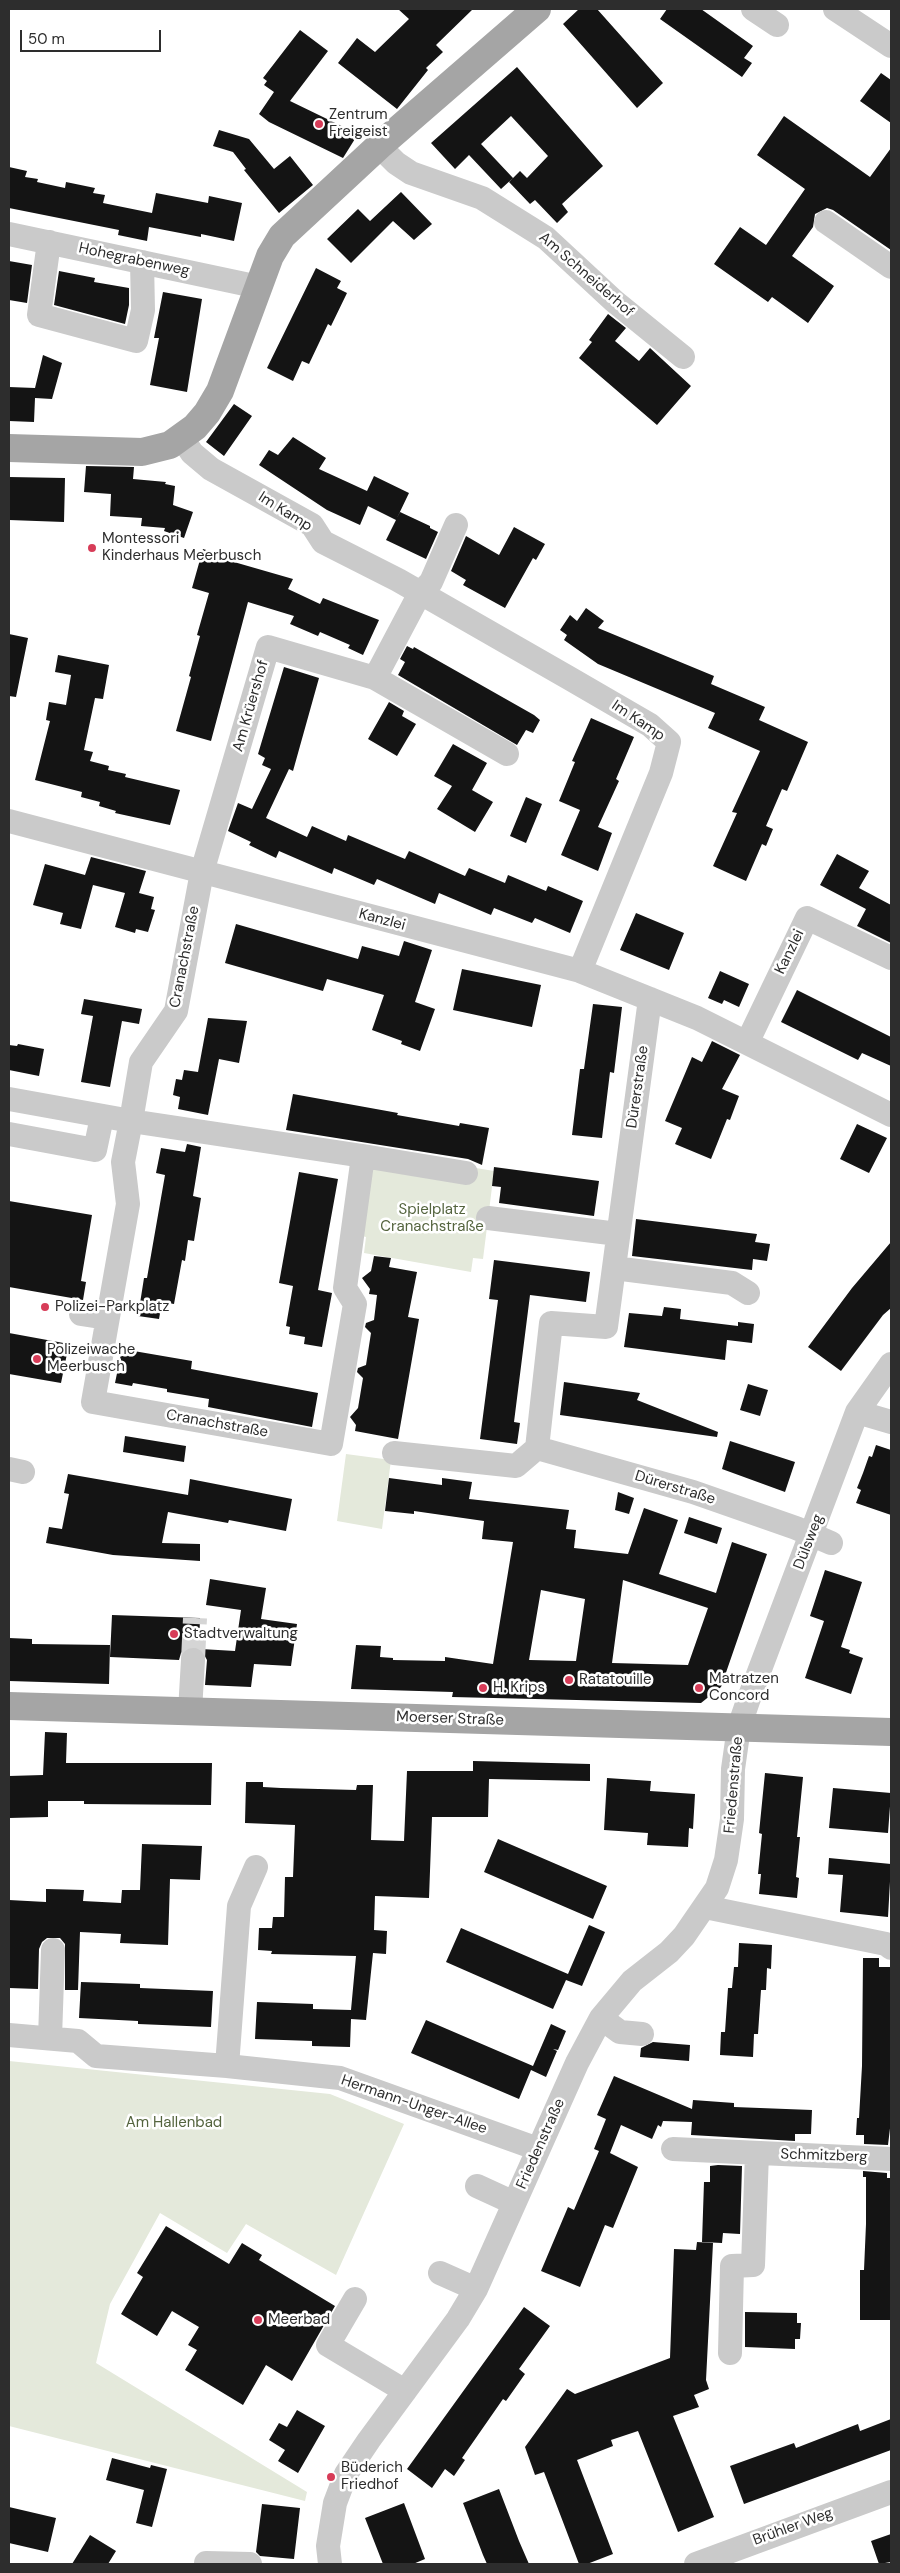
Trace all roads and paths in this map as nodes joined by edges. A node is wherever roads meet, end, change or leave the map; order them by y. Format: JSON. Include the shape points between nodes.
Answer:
{"nodes":[{"id":1,"x":537,"y":9,"type":"edge"},
{"id":2,"x":753,"y":9,"type":"edge"},
{"id":3,"x":835,"y":9,"type":"edge"},
{"id":4,"x":777,"y":25,"type":"dead end"},
{"id":5,"x":891,"y":46,"type":"edge"},
{"id":6,"x":379,"y":146,"type":"junction"},
{"id":7,"x":826,"y":222,"type":"dead end"},
{"id":8,"x":9,"y":234,"type":"edge"},
{"id":9,"x":49,"y":242,"type":"junction"},
{"id":10,"x":142,"y":262,"type":"junction"},
{"id":11,"x":891,"y":268,"type":"edge"},
{"id":12,"x":259,"y":287,"type":"junction"},
{"id":13,"x":683,"y":357,"type":"dead end"},
{"id":14,"x":182,"y":438,"type":"junction"},
{"id":15,"x":9,"y":448,"type":"edge"},
{"id":16,"x":456,"y":526,"type":"dead end"},
{"id":17,"x":420,"y":593,"type":"junction"},
{"id":18,"x":374,"y":678,"type":"junction"},
{"id":19,"x":506,"y":754,"type":"dead end"},
{"id":20,"x":9,"y":821,"type":"edge"},
{"id":21,"x":202,"y":872,"type":"junction"},
{"id":22,"x":891,"y":958,"type":"edge"},
{"id":23,"x":580,"y":970,"type":"junction"},
{"id":24,"x":650,"y":999,"type":"junction"},
{"id":25,"x":746,"y":1043,"type":"junction"},
{"id":26,"x":9,"y":1099,"type":"edge"},
{"id":27,"x":891,"y":1115,"type":"edge"},
{"id":28,"x":102,"y":1116,"type":"junction"},
{"id":29,"x":130,"y":1121,"type":"junction"},
{"id":30,"x":9,"y":1134,"type":"edge"},
{"id":31,"x":363,"y":1156,"type":"junction"},
{"id":32,"x":466,"y":1173,"type":"dead end"},
{"id":33,"x":488,"y":1218,"type":"dead end"},
{"id":34,"x":618,"y":1234,"type":"junction"},
{"id":35,"x":614,"y":1268,"type":"junction"},
{"id":36,"x":748,"y":1293,"type":"dead end"},
{"id":37,"x":81,"y":1314,"type":"dead end"},
{"id":38,"x":107,"y":1318,"type":"junction"},
{"id":39,"x":891,"y":1364,"type":"edge"},
{"id":40,"x":857,"y":1412,"type":"junction"},
{"id":41,"x":891,"y":1422,"type":"edge"},
{"id":42,"x":537,"y":1448,"type":"junction"},
{"id":43,"x":394,"y":1452,"type":"dead end"},
{"id":44,"x":821,"y":1540,"type":"junction"},
{"id":45,"x":193,"y":1660,"type":"tunnel mouth"},
{"id":46,"x":9,"y":1706,"type":"edge"},
{"id":47,"x":190,"y":1711,"type":"junction"},
{"id":48,"x":740,"y":1727,"type":"junction"},
{"id":49,"x":891,"y":1732,"type":"edge"},
{"id":50,"x":256,"y":1867,"type":"dead end"},
{"id":51,"x":705,"y":1907,"type":"junction"},
{"id":52,"x":890,"y":1944,"type":"edge"},
{"id":53,"x":53,"y":1950,"type":"dead end"},
{"id":54,"x":601,"y":2018,"type":"junction"},
{"id":55,"x":642,"y":2034,"type":"dead end"},
{"id":56,"x":9,"y":2035,"type":"edge"},
{"id":57,"x":50,"y":2038,"type":"junction"},
{"id":58,"x":227,"y":2066,"type":"junction"},
{"id":59,"x":538,"y":2149,"type":"junction"},
{"id":60,"x":673,"y":2149,"type":"dead end"},
{"id":61,"x":757,"y":2154,"type":"junction"},
{"id":62,"x":891,"y":2159,"type":"edge"},
{"id":63,"x":478,"y":2186,"type":"dead end"},
{"id":64,"x":514,"y":2203,"type":"junction"},
{"id":65,"x":440,"y":2273,"type":"dead end"},
{"id":66,"x":476,"y":2289,"type":"junction"},
{"id":67,"x":355,"y":2299,"type":"dead end"},
{"id":68,"x":730,"y":2353,"type":"dead end"},
{"id":69,"x":405,"y":2391,"type":"junction"},
{"id":70,"x":891,"y":2492,"type":"edge"},
{"id":71,"x":206,"y":2563,"type":"edge"},
{"id":72,"x":250,"y":2564,"type":"edge"},
{"id":73,"x":330,"y":2564,"type":"edge"},
{"id":74,"x":696,"y":2564,"type":"edge"}],
"edges":[{"from":1,"to":6,"type":"main road","via":[[487,42]]},
{"from":2,"to":4,"type":"street"},
{"from":3,"to":5,"type":"street"},
{"from":6,"to":12,"type":"main road","via":[[282,236],[270,256]]},
{"from":6,"to":13,"type":"street","name":"Am Schneiderhof","via":[[411,173],[482,198],[546,238],[614,301]]},
{"from":7,"to":11,"type":"street"},
{"from":8,"to":9,"type":"street","name":"Hohegrabenweg"},
{"from":9,"to":10,"type":"street","name":"Hohegrabenweg"},
{"from":9,"to":10,"type":"street","via":[[39,315],[136,341],[143,310]]},
{"from":10,"to":12,"type":"street","name":"Hohegrabenweg"},
{"from":12,"to":14,"type":"main road","via":[[220,392],[208,413]]},
{"from":14,"to":15,"type":"main road","via":[[170,445],[142,452]]},
{"from":14,"to":17,"type":"street","name":"Im Kamp","via":[[192,453],[211,469],[312,525],[323,542]]},
{"from":16,"to":17,"type":"street","via":[[430,582]]},
{"from":17,"to":18,"type":"street"},
{"from":17,"to":23,"type":"street","name":"Im Kamp","via":[[650,726],[669,742],[661,773]]},
{"from":18,"to":19,"type":"street"},
{"from":18,"to":21,"type":"street","name":"Am Krüershof","via":[[268,647]]},
{"from":20,"to":21,"type":"street","name":"Kanzlei"},
{"from":21,"to":23,"type":"street","name":"Kanzlei"},
{"from":21,"to":29,"type":"street","name":"Cranachstraße","via":[[176,1011],[141,1062]]},
{"from":22,"to":25,"type":"street","name":"Kanzlei","via":[[806,918]]},
{"from":23,"to":24,"type":"street","name":"Kanzlei"},
{"from":24,"to":25,"type":"street","name":"Kanzlei"},
{"from":24,"to":34,"type":"street","name":"Dürerstraße"},
{"from":25,"to":27,"type":"street","name":"Kanzlei"},
{"from":26,"to":28,"type":"street"},
{"from":28,"to":29,"type":"street"},
{"from":28,"to":30,"type":"street","via":[[95,1150]]},
{"from":29,"to":31,"type":"street"},
{"from":29,"to":38,"type":"street","name":"Cranachstraße","via":[[123,1162],[128,1204]]},
{"from":31,"to":32,"type":"street"},
{"from":31,"to":38,"type":"street","name":"Cranachstraße","via":[[345,1288],[355,1304],[331,1444],[93,1402]]},
{"from":33,"to":34,"type":"street"},
{"from":34,"to":35,"type":"street","name":"Dürerstraße"},
{"from":35,"to":36,"type":"street","via":[[732,1283]]},
{"from":35,"to":42,"type":"street","name":"Dürerstraße","via":[[606,1327],[551,1323]]},
{"from":37,"to":38,"type":"street"},
{"from":39,"to":40,"type":"street","name":"Dülsweg"},
{"from":40,"to":41,"type":"street"},
{"from":40,"to":44,"type":"street","name":"Dülsweg"},
{"from":42,"to":43,"type":"street","via":[[516,1466]]},
{"from":42,"to":44,"type":"street","name":"Dürerstraße","via":[[693,1492]]},
{"from":44,"to":48,"type":"street","name":"Dülsweg"},
{"from":45,"to":47,"type":"street"},
{"from":46,"to":47,"type":"main road","name":"Moerser Straße"},
{"from":47,"to":48,"type":"main road","name":"Moerser Straße"},
{"from":48,"to":49,"type":"main road","name":"Moerser Straße"},
{"from":48,"to":51,"type":"street","name":"Friedenstraße","via":[[726,1860],[717,1888]]},
{"from":50,"to":58,"type":"street","via":[[239,1906],[229,1920]]},
{"from":51,"to":52,"type":"street"},
{"from":51,"to":54,"type":"street","name":"Friedenstraße","via":[[669,1952],[632,1981]]},
{"from":53,"to":57,"type":"street"},
{"from":54,"to":55,"type":"street","via":[[620,2032]]},
{"from":54,"to":59,"type":"street","name":"Friedenstraße"},
{"from":56,"to":57,"type":"street","name":"Hermann-Unger-Allee"},
{"from":57,"to":58,"type":"street","name":"Hermann-Unger-Allee","via":[[78,2041],[96,2056]]},
{"from":58,"to":59,"type":"street","name":"Hermann-Unger-Allee","via":[[340,2078]]},
{"from":59,"to":64,"type":"street","name":"Friedenstraße"},
{"from":60,"to":61,"type":"street","name":"Schmitzberg"},
{"from":61,"to":62,"type":"street","name":"Schmitzberg"},
{"from":61,"to":68,"type":"street","via":[[753,2265],[732,2266]]},
{"from":63,"to":64,"type":"street"},
{"from":64,"to":66,"type":"street","name":"Friedenstraße"},
{"from":65,"to":66,"type":"street"},
{"from":66,"to":69,"type":"street","name":"Friedenstraße"},
{"from":67,"to":69,"type":"street","via":[[328,2345]]},
{"from":69,"to":73,"type":"street","name":"Friedenstraße","via":[[346,2474],[335,2503],[328,2546]]},
{"from":70,"to":74,"type":"street","name":"Brühler Weg"},
{"from":71,"to":72,"type":"street"}]}
